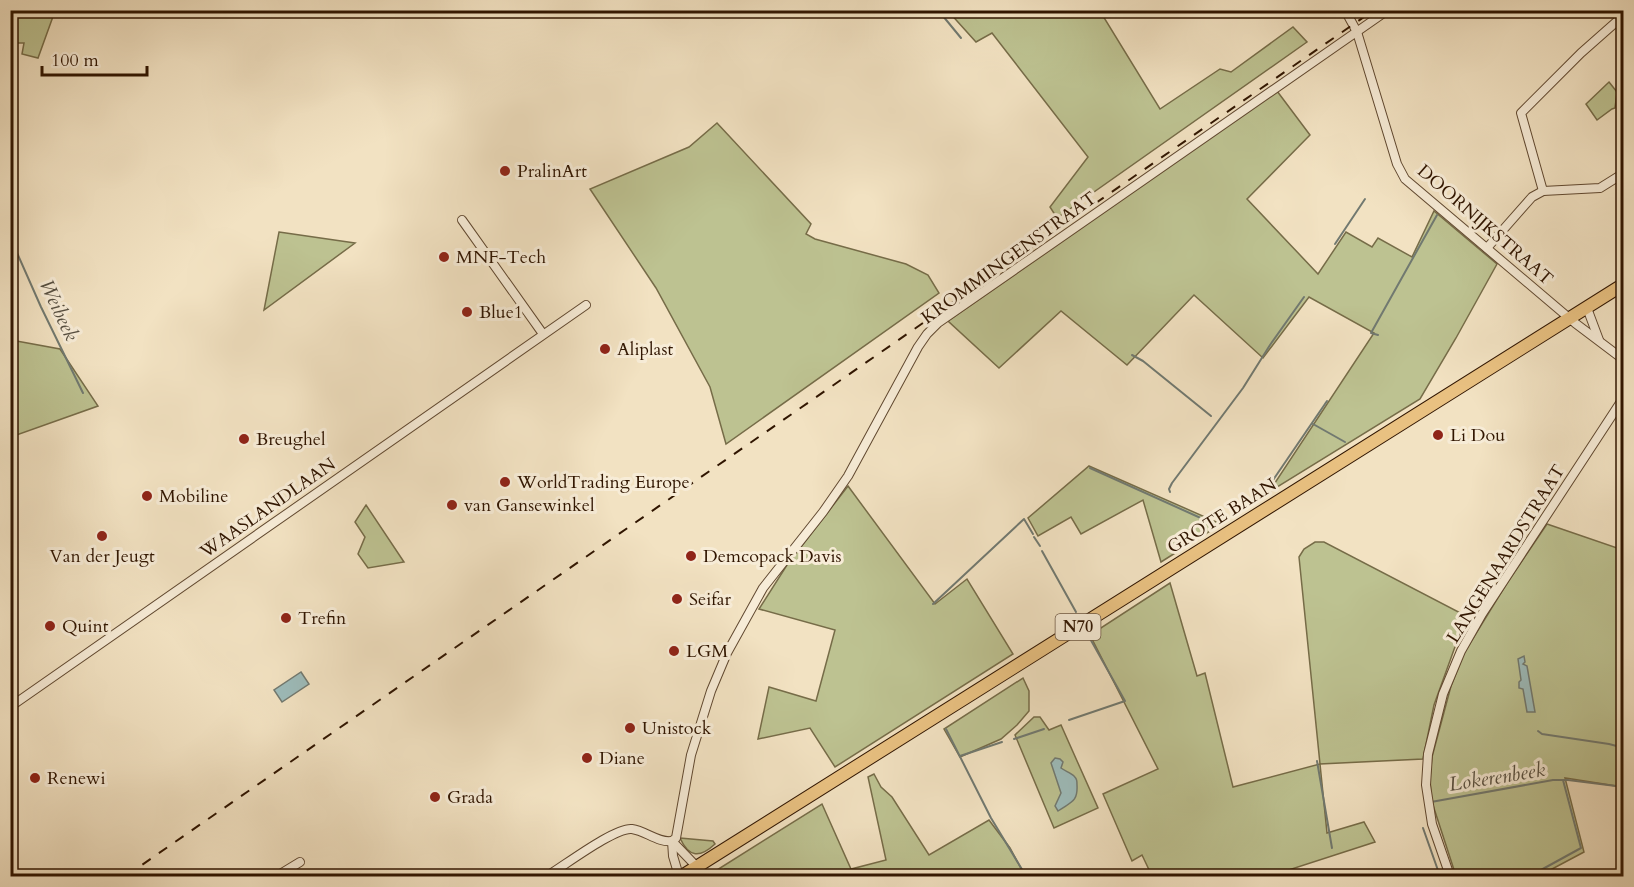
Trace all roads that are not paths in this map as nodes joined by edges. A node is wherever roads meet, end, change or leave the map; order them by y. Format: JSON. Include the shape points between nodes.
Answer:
{"nodes":[{"id":1,"x":1345,"y":10,"type":"edge"},
{"id":2,"x":1388,"y":10,"type":"edge"},
{"id":3,"x":1623,"y":15,"type":"edge"},
{"id":4,"x":1357,"y":32,"type":"junction"},
{"id":5,"x":1623,"y":172,"type":"edge"},
{"id":6,"x":1543,"y":191,"type":"junction"},
{"id":7,"x":462,"y":220,"type":"dead end"},
{"id":8,"x":1487,"y":248,"type":"junction"},
{"id":9,"x":1623,"y":284,"type":"edge"},
{"id":10,"x":586,"y":304,"type":"dead end"},
{"id":11,"x":1587,"y":308,"type":"junction"},
{"id":12,"x":1570,"y":318,"type":"junction"},
{"id":13,"x":543,"y":334,"type":"junction"},
{"id":14,"x":1600,"y":341,"type":"junction"},
{"id":15,"x":1623,"y":360,"type":"edge"},
{"id":16,"x":1623,"y":397,"type":"edge"},
{"id":17,"x":10,"y":707,"type":"edge"},
{"id":18,"x":672,"y":841,"type":"junction"},
{"id":19,"x":300,"y":862,"type":"dead end"},
{"id":20,"x":697,"y":867,"type":"junction"},
{"id":21,"x":277,"y":876,"type":"edge"},
{"id":22,"x":547,"y":876,"type":"edge"},
{"id":23,"x":680,"y":876,"type":"edge"},
{"id":24,"x":1450,"y":876,"type":"edge"}],
"edges":[{"from":1,"to":4,"type":"street","name":"DOORNIJKSTRAAT"},
{"from":2,"to":4,"type":"street","name":"KROMMINGENSTRAAT"},
{"from":3,"to":6,"type":"street","via":[[1521,113]]},
{"from":4,"to":8,"type":"street","name":"DOORNIJKSTRAAT","via":[[1405,179]]},
{"from":4,"to":18,"type":"street","name":"KROMMINGENSTRAAT","via":[[927,334],[837,494],[763,588],[727,653],[691,755],[676,838]]},
{"from":5,"to":6,"type":"street","via":[[1600,188]]},
{"from":6,"to":8,"type":"street","via":[[1532,197]]},
{"from":7,"to":13,"type":"street"},
{"from":8,"to":12,"type":"street","name":"DOORNIJKSTRAAT"},
{"from":9,"to":11,"type":"main road","name":"GROTE BAAN","number":"N70"},
{"from":10,"to":13,"type":"street","name":"WAASLANDLAAN"},
{"from":11,"to":12,"type":"main road","name":"GROTE BAAN","number":"N70"},
{"from":11,"to":14,"type":"street"},
{"from":12,"to":14,"type":"street","name":"DOORNIJKSTRAAT"},
{"from":12,"to":20,"type":"main road","name":"GROTE BAAN","number":"N70"},
{"from":13,"to":17,"type":"street","name":"WAASLANDLAAN"},
{"from":14,"to":15,"type":"street","name":"DOORNIJKSTRAAT"},
{"from":16,"to":24,"type":"street","name":"LANGENAARDSTRAAT","via":[[1482,614],[1443,694],[1428,754],[1426,785],[1432,824]]},
{"from":18,"to":20,"type":"street"},
{"from":18,"to":22,"type":"street","via":[[626,829]]},
{"from":18,"to":23,"type":"street"},
{"from":19,"to":21,"type":"street"},
{"from":20,"to":23,"type":"main road","number":"N70"}]}
